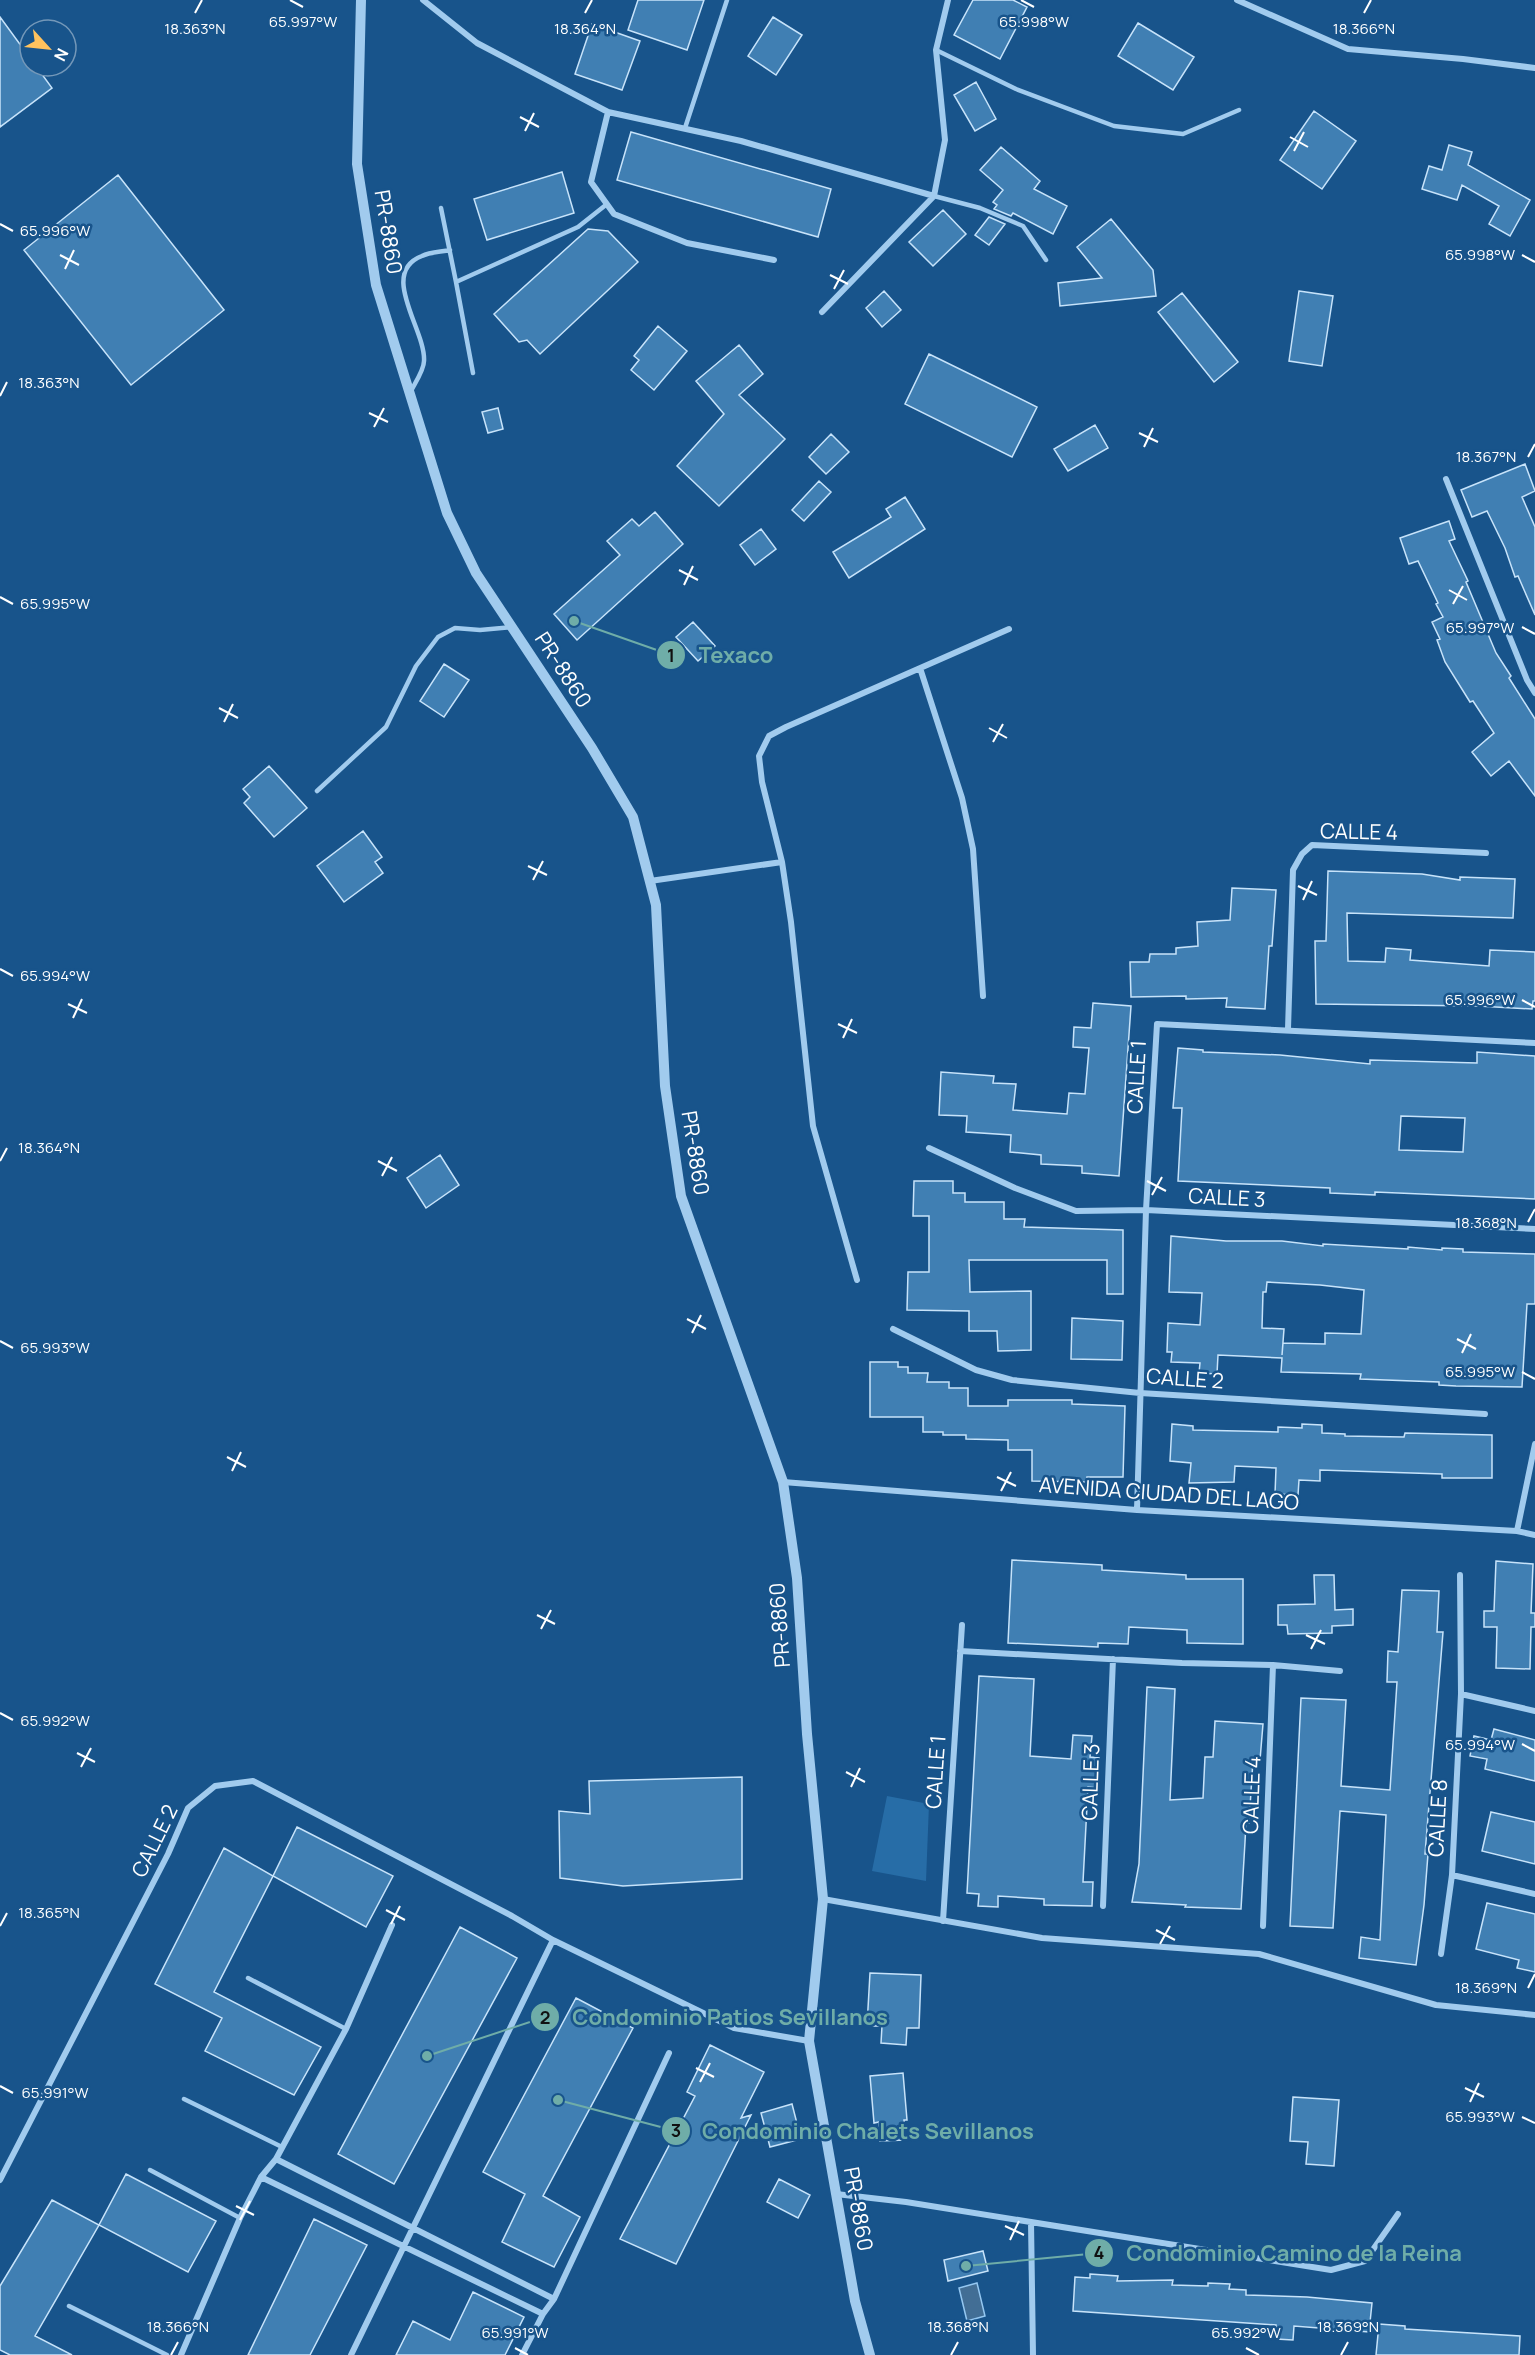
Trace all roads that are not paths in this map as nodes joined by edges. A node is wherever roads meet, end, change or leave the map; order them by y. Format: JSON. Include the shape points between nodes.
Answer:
{"nodes":[{"id":1,"x":361,"y":0,"type":"edge"},
{"id":2,"x":423,"y":0,"type":"edge"},
{"id":3,"x":727,"y":0,"type":"edge"},
{"id":4,"x":948,"y":0,"type":"edge"},
{"id":5,"x":1237,"y":0,"type":"edge"},
{"id":6,"x":936,"y":50,"type":"junction"},
{"id":7,"x":1535,"y":68,"type":"edge"},
{"id":8,"x":1239,"y":110,"type":"dead end"},
{"id":9,"x":608,"y":112,"type":"junction"},
{"id":10,"x":685,"y":128,"type":"junction"},
{"id":11,"x":934,"y":196,"type":"junction"},
{"id":12,"x":607,"y":204,"type":"junction"},
{"id":13,"x":441,"y":208,"type":"dead end"},
{"id":14,"x":450,"y":250,"type":"junction"},
{"id":15,"x":774,"y":260,"type":"dead end"},
{"id":16,"x":1046,"y":260,"type":"dead end"},
{"id":17,"x":456,"y":282,"type":"junction"},
{"id":18,"x":822,"y":312,"type":"dead end"},
{"id":19,"x":473,"y":373,"type":"dead end"},
{"id":20,"x":410,"y":393,"type":"junction"},
{"id":21,"x":1446,"y":479,"type":"dead end"},
{"id":22,"x":512,"y":627,"type":"junction"},
{"id":23,"x":1009,"y":629,"type":"dead end"},
{"id":24,"x":920,"y":668,"type":"junction"},
{"id":25,"x":1535,"y":693,"type":"edge"},
{"id":26,"x":317,"y":791,"type":"dead end"},
{"id":27,"x":1486,"y":853,"type":"dead end"},
{"id":28,"x":782,"y":862,"type":"junction"},
{"id":29,"x":650,"y":881,"type":"junction"},
{"id":30,"x":983,"y":996,"type":"dead end"},
{"id":31,"x":1288,"y":1029,"type":"junction"},
{"id":32,"x":1535,"y":1042,"type":"edge"},
{"id":33,"x":929,"y":1148,"type":"dead end"},
{"id":34,"x":1146,"y":1210,"type":"junction"},
{"id":35,"x":1535,"y":1229,"type":"edge"},
{"id":36,"x":857,"y":1280,"type":"dead end"},
{"id":37,"x":893,"y":1329,"type":"dead end"},
{"id":38,"x":1140,"y":1393,"type":"junction"},
{"id":39,"x":1485,"y":1414,"type":"dead end"},
{"id":40,"x":1535,"y":1444,"type":"edge"},
{"id":41,"x":783,"y":1482,"type":"junction"},
{"id":42,"x":1137,"y":1510,"type":"junction"},
{"id":43,"x":1517,"y":1531,"type":"junction"},
{"id":44,"x":1535,"y":1535,"type":"edge"},
{"id":45,"x":1460,"y":1575,"type":"dead end"},
{"id":46,"x":962,"y":1624,"type":"dead end"},
{"id":47,"x":960,"y":1651,"type":"junction"},
{"id":48,"x":1113,"y":1659,"type":"junction"},
{"id":49,"x":1273,"y":1665,"type":"junction"},
{"id":50,"x":1340,"y":1671,"type":"dead end"},
{"id":51,"x":1461,"y":1694,"type":"junction"},
{"id":52,"x":1535,"y":1711,"type":"edge"},
{"id":53,"x":1452,"y":1875,"type":"junction"},
{"id":54,"x":1535,"y":1894,"type":"edge"},
{"id":55,"x":823,"y":1899,"type":"junction"},
{"id":56,"x":1103,"y":1906,"type":"dead end"},
{"id":57,"x":943,"y":1921,"type":"junction"},
{"id":58,"x":392,"y":1925,"type":"dead end"},
{"id":59,"x":1263,"y":1926,"type":"dead end"},
{"id":60,"x":553,"y":1940,"type":"junction"},
{"id":61,"x":1442,"y":1954,"type":"dead end"},
{"id":62,"x":248,"y":1978,"type":"dead end"},
{"id":63,"x":1535,"y":2015,"type":"edge"},
{"id":64,"x":346,"y":2029,"type":"junction"},
{"id":65,"x":809,"y":2041,"type":"junction"},
{"id":66,"x":669,"y":2053,"type":"dead end"},
{"id":67,"x":184,"y":2099,"type":"dead end"},
{"id":68,"x":282,"y":2147,"type":"junction"},
{"id":69,"x":276,"y":2159,"type":"junction"},
{"id":70,"x":150,"y":2170,"type":"dead end"},
{"id":71,"x":261,"y":2177,"type":"junction"},
{"id":72,"x":0,"y":2180,"type":"edge"},
{"id":73,"x":836,"y":2194,"type":"junction"},
{"id":74,"x":1398,"y":2214,"type":"dead end"},
{"id":75,"x":240,"y":2218,"type":"junction"},
{"id":76,"x":1031,"y":2222,"type":"junction"},
{"id":77,"x":413,"y":2229,"type":"junction"},
{"id":78,"x":404,"y":2248,"type":"junction"},
{"id":79,"x":554,"y":2299,"type":"junction"},
{"id":80,"x":69,"y":2306,"type":"dead end"},
{"id":81,"x":543,"y":2314,"type":"junction"},
{"id":82,"x":167,"y":2355,"type":"edge"},
{"id":83,"x":181,"y":2355,"type":"edge"},
{"id":84,"x":351,"y":2355,"type":"edge"},
{"id":85,"x":522,"y":2355,"type":"edge"},
{"id":86,"x":870,"y":2355,"type":"edge"},
{"id":87,"x":1033,"y":2355,"type":"edge"}],
"edges":[{"from":1,"to":20,"type":"street","name":"PR-8860","number":"PR-8860","via":[[357,164],[376,285]]},
{"from":2,"to":9,"type":"street","via":[[477,43]]},
{"from":3,"to":10,"type":"lane"},
{"from":4,"to":6,"type":"street"},
{"from":5,"to":7,"type":"street","via":[[1348,49]]},
{"from":6,"to":8,"type":"lane","via":[[1016,89],[1114,126],[1183,134]]},
{"from":6,"to":11,"type":"street","via":[[945,140]]},
{"from":9,"to":10,"type":"street"},
{"from":9,"to":12,"type":"street","via":[[591,182]]},
{"from":10,"to":11,"type":"street"},
{"from":11,"to":16,"type":"lane","via":[[980,208],[1023,226]]},
{"from":11,"to":18,"type":"street"},
{"from":12,"to":15,"type":"street","via":[[615,214],[687,243]]},
{"from":12,"to":17,"type":"lane","via":[[578,227]]},
{"from":13,"to":14,"type":"lane"},
{"from":14,"to":17,"type":"lane"},
{"from":14,"to":20,"type":"lane","via":[[422,256],[406,266],[402,278],[425,363]]},
{"from":17,"to":19,"type":"lane"},
{"from":20,"to":22,"type":"street","name":"PR-8860","number":"PR-8860","via":[[447,513],[476,573]]},
{"from":21,"to":25,"type":"street"},
{"from":22,"to":26,"type":"lane","via":[[455,628],[438,637],[416,666],[386,727]]},
{"from":22,"to":29,"type":"street","name":"PR-8860","number":"PR-8860","via":[[633,817]]},
{"from":23,"to":24,"type":"street"},
{"from":24,"to":28,"type":"street","via":[[769,735],[759,756]]},
{"from":24,"to":30,"type":"street","via":[[962,798],[973,849]]},
{"from":27,"to":31,"type":"street","name":"CALLE 4","via":[[1312,846],[1307,850],[1293,870]]},
{"from":28,"to":29,"type":"street"},
{"from":28,"to":36,"type":"street","via":[[813,1126]]},
{"from":29,"to":41,"type":"street","name":"PR-8860","number":"PR-8860","via":[[656,905],[665,1086],[681,1196]]},
{"from":31,"to":32,"type":"street","name":"CALLE 1"},
{"from":31,"to":34,"type":"street","name":"CALLE 1","via":[[1157,1024]]},
{"from":33,"to":34,"type":"street","name":"CALLE 3","via":[[1076,1211]]},
{"from":34,"to":35,"type":"street","name":"CALLE 3"},
{"from":34,"to":38,"type":"street","name":"CALLE 1"},
{"from":37,"to":38,"type":"street","name":"CALLE 2","via":[[976,1370],[1012,1380]]},
{"from":38,"to":39,"type":"street","name":"CALLE 2"},
{"from":38,"to":42,"type":"street","name":"CALLE 1"},
{"from":40,"to":43,"type":"street"},
{"from":41,"to":42,"type":"street","name":"AVENIDA CIUDAD DEL LAGO"},
{"from":41,"to":55,"type":"street","name":"PR-8860","number":"PR-8860","via":[[797,1578]]},
{"from":42,"to":43,"type":"street","name":"AVENIDA CIUDAD DEL LAGO"},
{"from":43,"to":44,"type":"street","name":"AVENIDA CIUDAD DEL LAGO"},
{"from":45,"to":51,"type":"street","name":"CALLE 8"},
{"from":46,"to":47,"type":"street","name":"CALLE 1"},
{"from":47,"to":48,"type":"street"},
{"from":47,"to":57,"type":"street","name":"CALLE 1"},
{"from":48,"to":49,"type":"street"},
{"from":48,"to":56,"type":"street","name":"CALLE 3"},
{"from":49,"to":50,"type":"street"},
{"from":49,"to":59,"type":"street","name":"CALLE 4"},
{"from":51,"to":52,"type":"street"},
{"from":51,"to":53,"type":"street","name":"CALLE 8"},
{"from":53,"to":54,"type":"street"},
{"from":53,"to":61,"type":"street","name":"CALLE 8"},
{"from":55,"to":57,"type":"street"},
{"from":55,"to":65,"type":"street","name":"PR-8860","number":"PR-8860"},
{"from":57,"to":63,"type":"street","via":[[1042,1938],[1259,1954],[1436,2005]]},
{"from":58,"to":64,"type":"street"},
{"from":60,"to":65,"type":"street","name":"CALLE 2","via":[[734,2028]]},
{"from":60,"to":72,"type":"street","name":"CALLE 2","via":[[253,1781],[215,1786],[188,1808]]},
{"from":60,"to":77,"type":"street"},
{"from":62,"to":64,"type":"lane"},
{"from":64,"to":68,"type":"street"},
{"from":65,"to":73,"type":"street","name":"PR-8860","number":"PR-8860"},
{"from":66,"to":79,"type":"street"},
{"from":67,"to":68,"type":"lane"},
{"from":68,"to":69,"type":"street"},
{"from":69,"to":71,"type":"street"},
{"from":69,"to":77,"type":"street"},
{"from":70,"to":75,"type":"lane"},
{"from":71,"to":75,"type":"street"},
{"from":71,"to":78,"type":"street"},
{"from":73,"to":76,"type":"street"},
{"from":73,"to":86,"type":"street","name":"PR-8860","number":"PR-8860","via":[[855,2301]]},
{"from":74,"to":76,"type":"street","via":[[1365,2261],[1331,2270]]},
{"from":75,"to":83,"type":"street"},
{"from":76,"to":87,"type":"street"},
{"from":77,"to":78,"type":"street"},
{"from":77,"to":79,"type":"street"},
{"from":78,"to":81,"type":"street"},
{"from":78,"to":84,"type":"street"},
{"from":79,"to":81,"type":"street"},
{"from":80,"to":82,"type":"lane"},
{"from":81,"to":85,"type":"street"}]}
